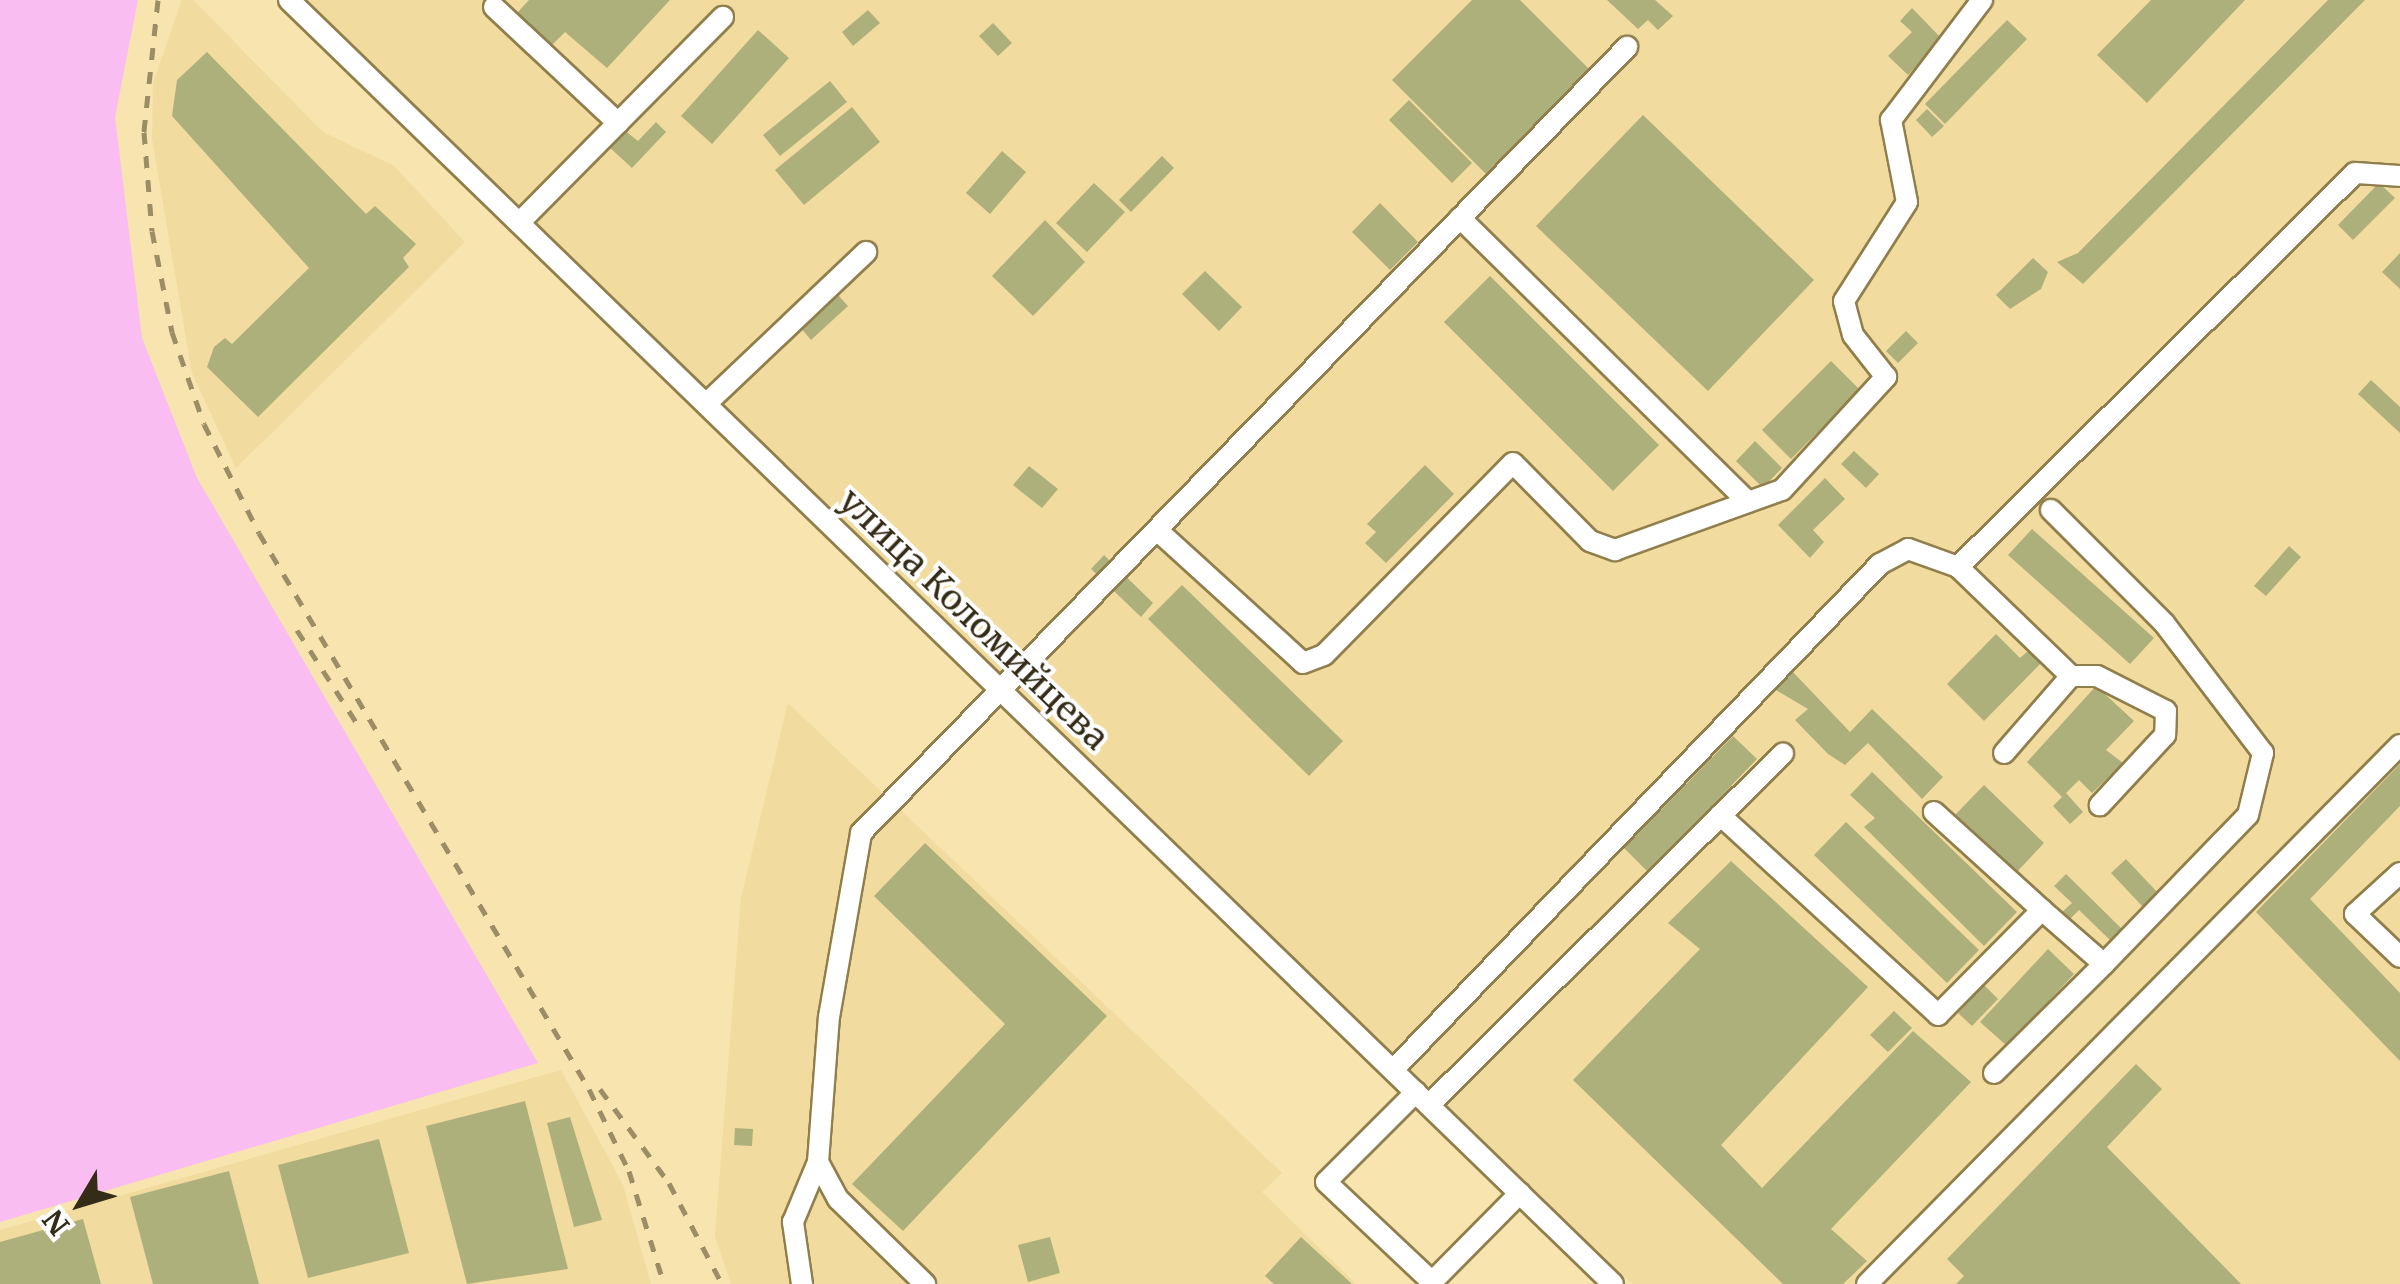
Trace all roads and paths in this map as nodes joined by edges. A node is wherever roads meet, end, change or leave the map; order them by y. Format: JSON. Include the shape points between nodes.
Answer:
{"nodes":[{"id":1,"x":290,"y":0,"type":"edge"},
{"id":2,"x":1982,"y":0,"type":"edge"},
{"id":3,"x":494,"y":7,"type":"dead end"},
{"id":4,"x":723,"y":17,"type":"dead end"},
{"id":5,"x":1627,"y":47,"type":"dead end"},
{"id":6,"x":618,"y":123,"type":"junction"},
{"id":7,"x":2400,"y":176,"type":"edge"},
{"id":8,"x":1460,"y":218,"type":"junction"},
{"id":9,"x":519,"y":222,"type":"junction"},
{"id":10,"x":866,"y":252,"type":"dead end"},
{"id":11,"x":706,"y":404,"type":"junction"},
{"id":12,"x":1748,"y":502,"type":"junction"},
{"id":13,"x":2051,"y":510,"type":"dead end"},
{"id":14,"x":1156,"y":530,"type":"junction"},
{"id":15,"x":1958,"y":567,"type":"junction"},
{"id":16,"x":2071,"y":676,"type":"junction"},
{"id":17,"x":1001,"y":690,"type":"junction"},
{"id":18,"x":2400,"y":745,"type":"edge"},
{"id":19,"x":1782,"y":753,"type":"dead end"},
{"id":20,"x":2004,"y":754,"type":"dead end"},
{"id":21,"x":2100,"y":805,"type":"dead end"},
{"id":22,"x":1934,"y":812,"type":"dead end"},
{"id":23,"x":1720,"y":816,"type":"junction"},
{"id":24,"x":2400,"y":873,"type":"edge"},
{"id":25,"x":2042,"y":910,"type":"junction"},
{"id":26,"x":2400,"y":957,"type":"edge"},
{"id":27,"x":2104,"y":964,"type":"junction"},
{"id":28,"x":1393,"y":1070,"type":"junction"},
{"id":29,"x":1994,"y":1072,"type":"dead end"},
{"id":30,"x":1422,"y":1099,"type":"junction"},
{"id":31,"x":818,"y":1162,"type":"junction"},
{"id":32,"x":1520,"y":1193,"type":"junction"},
{"id":33,"x":1431,"y":1283,"type":"edge"},
{"id":34,"x":802,"y":1284,"type":"edge"},
{"id":35,"x":925,"y":1284,"type":"edge"},
{"id":36,"x":1614,"y":1284,"type":"edge"},
{"id":37,"x":1866,"y":1284,"type":"edge"}],
"edges":[{"from":1,"to":9,"type":"street","name":"улица Коломийцева"},
{"from":2,"to":12,"type":"street","via":[[1891,120],[1907,202],[1844,301],[1853,335],[1886,377],[1782,490]]},
{"from":3,"to":6,"type":"street"},
{"from":4,"to":6,"type":"street"},
{"from":5,"to":8,"type":"street"},
{"from":6,"to":9,"type":"street"},
{"from":7,"to":15,"type":"street","via":[[2355,173]]},
{"from":8,"to":12,"type":"street"},
{"from":8,"to":14,"type":"street"},
{"from":9,"to":11,"type":"street","name":"улица Коломийцева"},
{"from":10,"to":11,"type":"street"},
{"from":11,"to":17,"type":"street","name":"улица Коломийцева"},
{"from":12,"to":14,"type":"street","via":[[1615,550],[1590,541],[1513,462],[1324,655],[1303,662]]},
{"from":13,"to":27,"type":"street","via":[[2164,623],[2262,753],[2248,815]]},
{"from":14,"to":17,"type":"street"},
{"from":15,"to":16,"type":"street"},
{"from":15,"to":28,"type":"street","via":[[1908,549],[1880,564]]},
{"from":16,"to":20,"type":"street"},
{"from":16,"to":21,"type":"street","via":[[2097,676],[2166,711],[2165,735]]},
{"from":17,"to":28,"type":"street","name":"улица Коломийцева"},
{"from":17,"to":31,"type":"street","via":[[861,833],[829,1017]]},
{"from":18,"to":37,"type":"street"},
{"from":19,"to":23,"type":"street"},
{"from":22,"to":25,"type":"street"},
{"from":23,"to":25,"type":"street","via":[[1938,1014]]},
{"from":23,"to":30,"type":"street"},
{"from":24,"to":26,"type":"street","via":[[2355,914]]},
{"from":25,"to":27,"type":"street"},
{"from":27,"to":29,"type":"street"},
{"from":28,"to":30,"type":"street","name":"улица Коломийцева"},
{"from":30,"to":32,"type":"street","name":"улица Коломийцева"},
{"from":30,"to":33,"type":"street","via":[[1326,1182]]},
{"from":31,"to":34,"type":"street","via":[[792,1222]]},
{"from":31,"to":35,"type":"street","via":[[838,1199]]},
{"from":32,"to":33,"type":"street"},
{"from":32,"to":36,"type":"street","name":"улица Коломийцева"}]}
